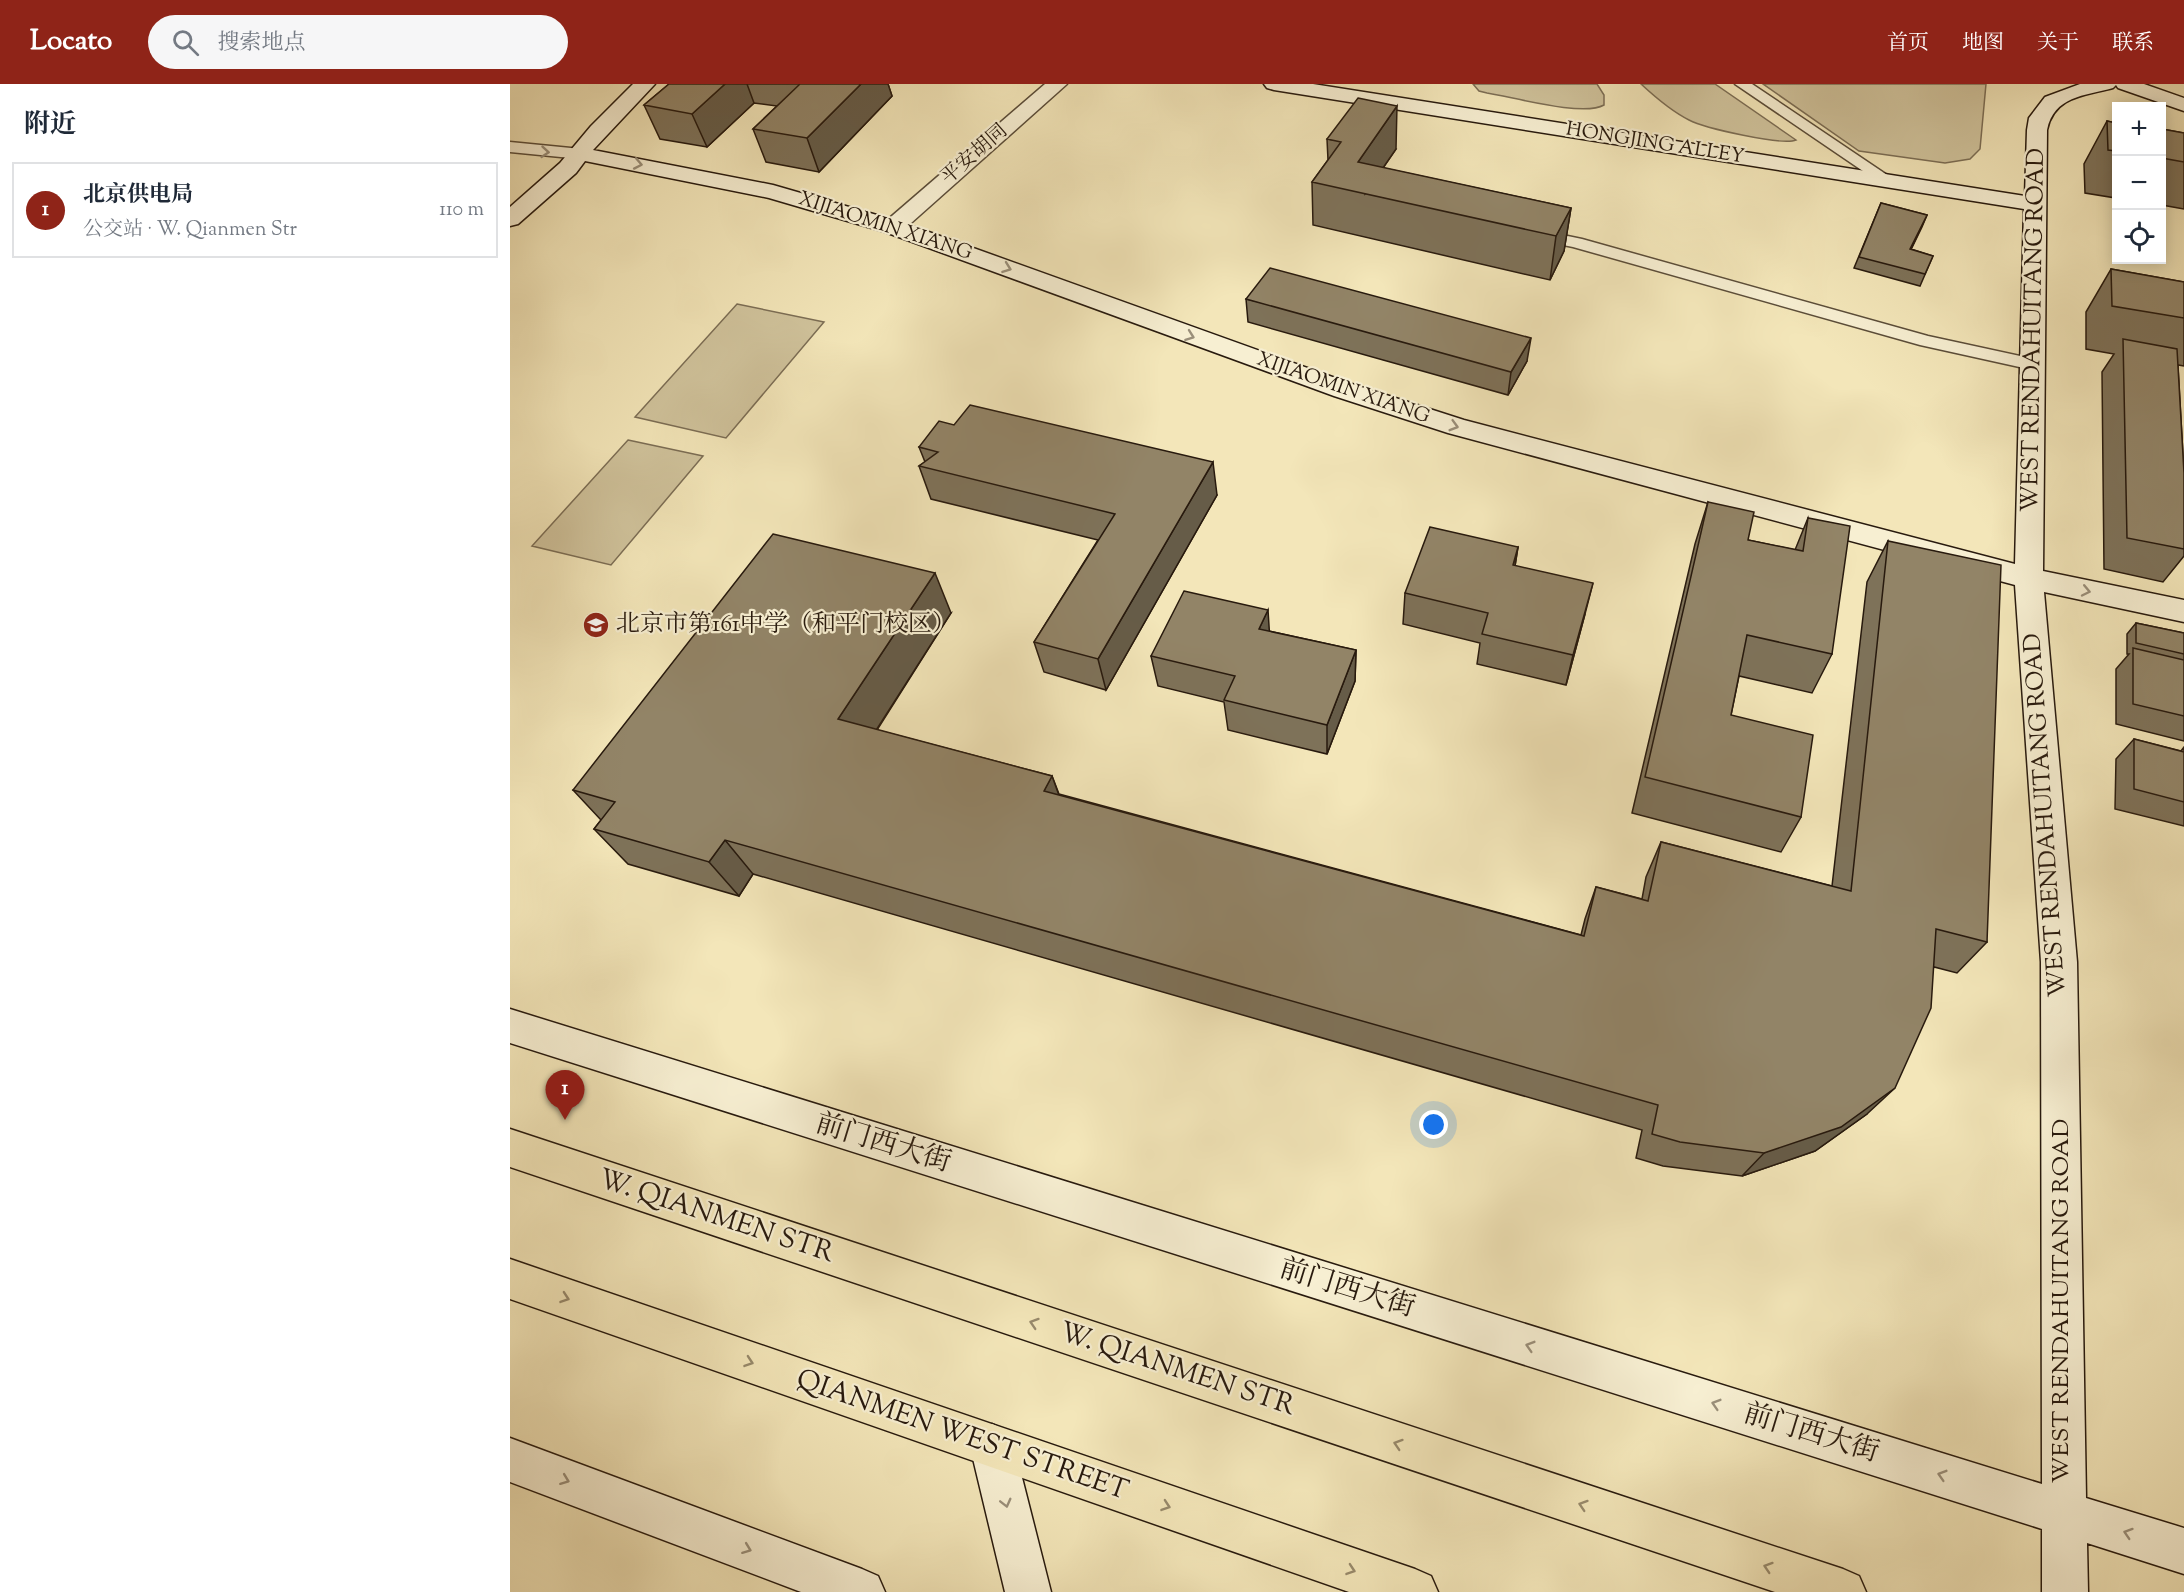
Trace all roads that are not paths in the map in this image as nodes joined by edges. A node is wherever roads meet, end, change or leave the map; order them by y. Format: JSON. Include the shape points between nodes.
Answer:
{"nodes":[{"id":1,"x":645,"y":84,"type":"edge"},
{"id":2,"x":1057,"y":84,"type":"edge"},
{"id":3,"x":1274,"y":84,"type":"edge"},
{"id":4,"x":1742,"y":84,"type":"edge"},
{"id":5,"x":2106,"y":84,"type":"edge"},
{"id":6,"x":2125,"y":84,"type":"edge"},
{"id":7,"x":2184,"y":105,"type":"edge"},
{"id":8,"x":510,"y":147,"type":"edge"},
{"id":9,"x":581,"y":154,"type":"junction"},
{"id":10,"x":1888,"y":181,"type":"junction"},
{"id":11,"x":2036,"y":204,"type":"junction"},
{"id":12,"x":510,"y":219,"type":"edge"},
{"id":13,"x":893,"y":227,"type":"junction"},
{"id":14,"x":1520,"y":231,"type":"edge"},
{"id":15,"x":2033,"y":364,"type":"junction"},
{"id":16,"x":2029,"y":578,"type":"junction"},
{"id":17,"x":2184,"y":611,"type":"edge"},
{"id":18,"x":510,"y":1026,"type":"edge"},
{"id":19,"x":510,"y":1148,"type":"edge"},
{"id":20,"x":510,"y":1279,"type":"edge"},
{"id":21,"x":992,"y":1446,"type":"junction"},
{"id":22,"x":510,"y":1460,"type":"edge"},
{"id":23,"x":2064,"y":1512,"type":"junction"},
{"id":24,"x":2184,"y":1551,"type":"edge"},
{"id":25,"x":862,"y":1592,"type":"edge"},
{"id":26,"x":1028,"y":1592,"type":"edge"},
{"id":27,"x":1415,"y":1592,"type":"edge"},
{"id":28,"x":1844,"y":1592,"type":"edge"},
{"id":29,"x":2065,"y":1592,"type":"edge"}],
"edges":[{"from":1,"to":9,"type":"street","via":[[598,130]]},
{"from":2,"to":13,"type":"street","name":"平安胡同"},
{"from":3,"to":10,"type":"street","name":"HONGJING ALLEY"},
{"from":4,"to":10,"type":"lane"},
{"from":5,"to":11,"type":"street","name":"WEST RENDAHUITANG ROAD","via":[[2067,94],[2043,109],[2037,130]]},
{"from":6,"to":7,"type":"street"},
{"from":8,"to":9,"type":"lane","name":"XIJIAOMIN XIANG","one_way":true},
{"from":9,"to":12,"type":"street"},
{"from":9,"to":13,"type":"street","name":"XIJIAOMIN XIANG","one_way":true,"via":[[773,192]]},
{"from":10,"to":11,"type":"street","name":"HONGJING ALLEY"},
{"from":11,"to":15,"type":"street","name":"WEST RENDAHUITANG ROAD"},
{"from":13,"to":16,"type":"street","name":"XIJIAOMIN XIANG","one_way":true,"via":[[1397,409]]},
{"from":14,"to":15,"type":"lane","via":[[1576,243],[1926,341]]},
{"from":15,"to":16,"type":"street","name":"WEST RENDAHUITANG ROAD"},
{"from":16,"to":17,"type":"street","name":"XIJIAOMIN XIANG","one_way":true},
{"from":16,"to":23,"type":"street","name":"WEST RENDAHUITANG ROAD","via":[[2059,962]]},
{"from":23,"to":18,"type":"street","name":"前门西大街","one_way":true},
{"from":28,"to":19,"type":"main road","name":"W. QIANMEN STR","one_way":true},
{"from":20,"to":21,"type":"main road","name":"QIANMEN WEST STREET","one_way":true},
{"from":21,"to":26,"type":"street","one_way":true},
{"from":21,"to":27,"type":"main road","name":"QIANMEN WEST STREET","one_way":true},
{"from":22,"to":25,"type":"street","one_way":true},
{"from":24,"to":23,"type":"street","name":"前门西大街","one_way":true},
{"from":23,"to":29,"type":"street","name":"WEST RENDAHUITANG ROAD"}]}
